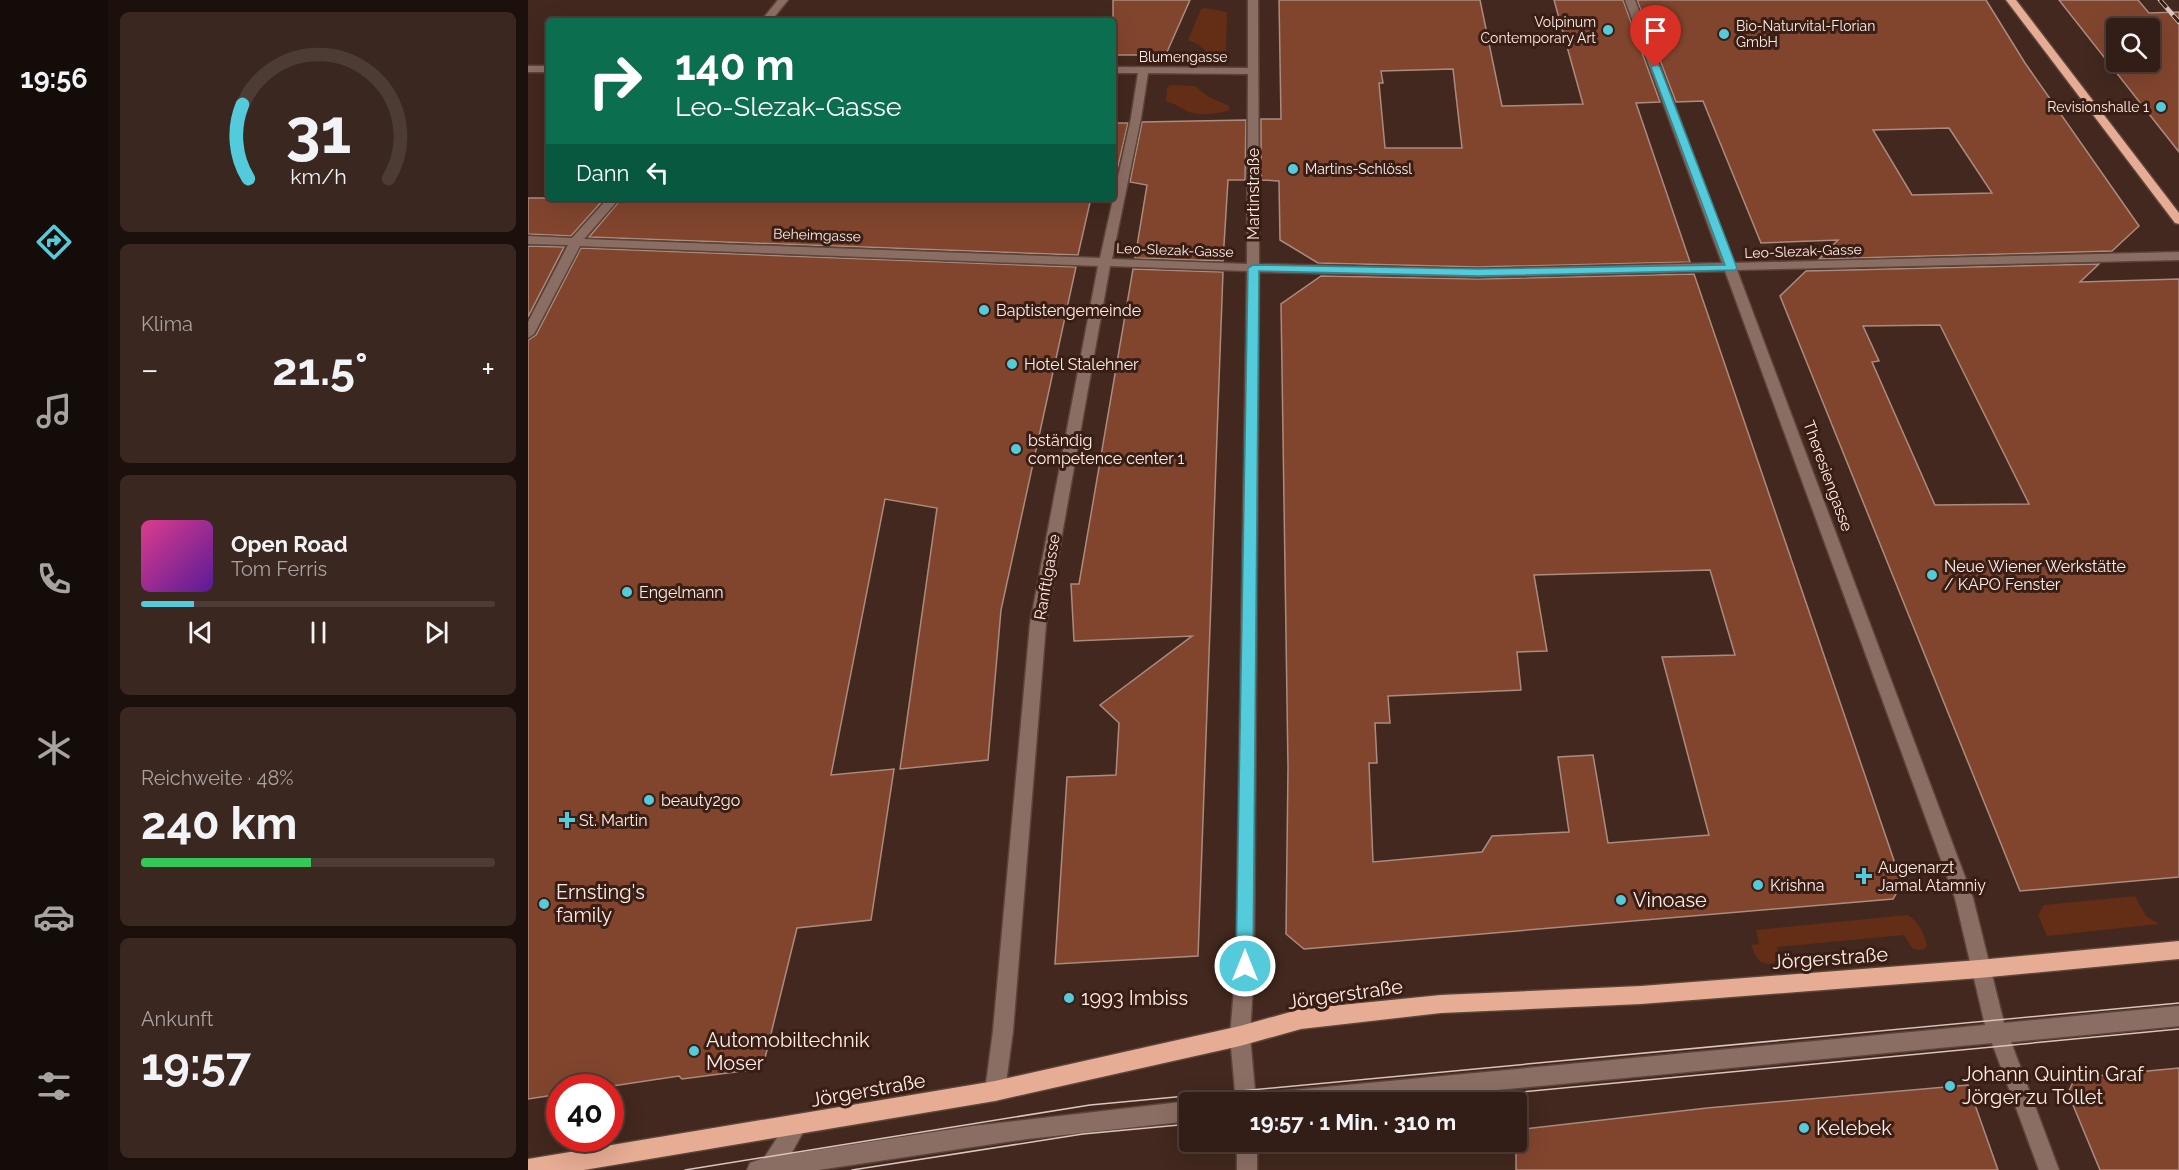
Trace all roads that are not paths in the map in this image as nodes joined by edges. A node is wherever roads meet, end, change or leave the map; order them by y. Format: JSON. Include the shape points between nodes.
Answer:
{"nodes":[{"id":1,"x":783,"y":0,"type":"edge"},
{"id":2,"x":1253,"y":0,"type":"edge"},
{"id":3,"x":1630,"y":0,"type":"edge"},
{"id":4,"x":2011,"y":0,"type":"edge"},
{"id":5,"x":768,"y":18,"type":"edge"},
{"id":6,"x":528,"y":69,"type":"edge"},
{"id":7,"x":546,"y":69,"type":"edge"},
{"id":8,"x":1116,"y":70,"type":"edge"},
{"id":9,"x":1143,"y":70,"type":"junction"},
{"id":10,"x":1253,"y":70,"type":"junction"},
{"id":11,"x":611,"y":201,"type":"edge"},
{"id":12,"x":2179,"y":221,"type":"edge"},
{"id":13,"x":528,"y":240,"type":"edge"},
{"id":14,"x":577,"y":240,"type":"junction"},
{"id":15,"x":2179,"y":256,"type":"edge"},
{"id":16,"x":1105,"y":262,"type":"junction"},
{"id":17,"x":1253,"y":268,"type":"junction"},
{"id":18,"x":1732,"y":268,"type":"junction"},
{"id":19,"x":528,"y":334,"type":"edge"},
{"id":20,"x":2179,"y":950,"type":"edge"},
{"id":21,"x":1979,"y":969,"type":"junction"},
{"id":22,"x":2179,"y":1016,"type":"edge"},
{"id":23,"x":1997,"y":1032,"type":"junction"},
{"id":24,"x":1240,"y":1036,"type":"junction"},
{"id":25,"x":995,"y":1090,"type":"junction"},
{"id":26,"x":1245,"y":1092,"type":"edge"},
{"id":27,"x":1376,"y":1092,"type":"edge"},
{"id":28,"x":1179,"y":1112,"type":"edge"},
{"id":29,"x":797,"y":1125,"type":"junction"},
{"id":30,"x":1247,"y":1152,"type":"edge"},
{"id":31,"x":528,"y":1169,"type":"edge"},
{"id":32,"x":765,"y":1169,"type":"edge"},
{"id":33,"x":1247,"y":1170,"type":"edge"},
{"id":34,"x":2049,"y":1170,"type":"edge"}],
"edges":[{"from":1,"to":5,"type":"street"},
{"from":2,"to":10,"type":"street","name":"Martinstraße"},
{"from":3,"to":18,"type":"street","name":"Theresiengasse"},
{"from":4,"to":12,"type":"main road"},
{"from":6,"to":7,"type":"street"},
{"from":8,"to":9,"type":"street","name":"Blumengasse"},
{"from":9,"to":10,"type":"street","name":"Blumengasse"},
{"from":9,"to":16,"type":"street","name":"Ranftlgasse"},
{"from":10,"to":17,"type":"street","name":"Martinstraße"},
{"from":11,"to":14,"type":"street"},
{"from":13,"to":14,"type":"street","name":"Beheimgasse"},
{"from":14,"to":16,"type":"street","name":"Beheimgasse"},
{"from":14,"to":19,"type":"street"},
{"from":15,"to":18,"type":"street","name":"Leo-Slezak-Gasse"},
{"from":16,"to":17,"type":"street","name":"Leo-Slezak-Gasse"},
{"from":16,"to":25,"type":"street","name":"Ranftlgasse","via":[[1038,624]]},
{"from":17,"to":18,"type":"street","name":"Leo-Slezak-Gasse","via":[[1478,273]]},
{"from":17,"to":24,"type":"street","name":"Martinstraße","via":[[1245,966]]},
{"from":18,"to":21,"type":"street","name":"Theresiengasse","via":[[1964,898]]},
{"from":20,"to":21,"type":"main road","name":"Jörgerstraße"},
{"from":21,"to":23,"type":"street","name":"Theresiengasse"},
{"from":21,"to":24,"type":"main road","name":"Jörgerstraße","via":[[1641,995],[1440,1004],[1302,1019]]},
{"from":22,"to":23,"type":"street"},
{"from":23,"to":27,"type":"street"},
{"from":23,"to":34,"type":"street","name":"Theresiengasse"},
{"from":24,"to":25,"type":"main road","name":"Jörgerstraße"},
{"from":24,"to":26,"type":"street","name":"Martinstraße"},
{"from":25,"to":29,"type":"main road","name":"Jörgerstraße"},
{"from":28,"to":32,"type":"street","via":[[1010,1130]]},
{"from":29,"to":31,"type":"main road","name":"Jörgerstraße"},
{"from":29,"to":32,"type":"street"},
{"from":30,"to":33,"type":"street"}]}
